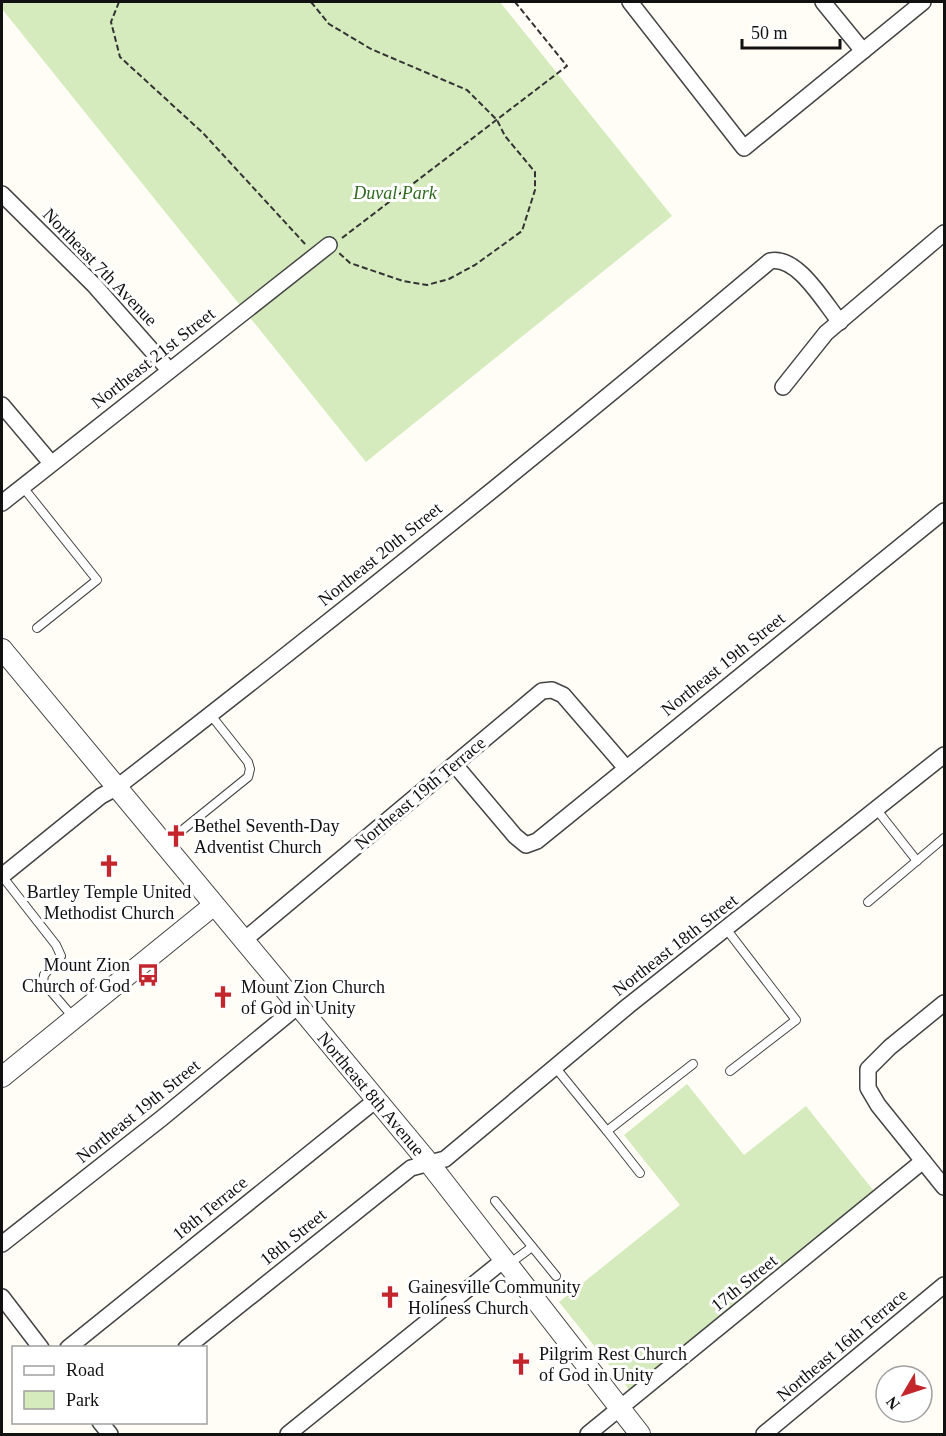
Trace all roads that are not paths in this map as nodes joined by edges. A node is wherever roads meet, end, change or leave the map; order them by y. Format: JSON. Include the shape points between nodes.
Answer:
{"nodes":[{"id":1,"x":630,"y":2,"type":"edge"},
{"id":2,"x":823,"y":2,"type":"edge"},
{"id":3,"x":923,"y":2,"type":"edge"},
{"id":4,"x":863,"y":51,"type":"junction"},
{"id":5,"x":2,"y":194,"type":"edge"},
{"id":6,"x":945,"y":233,"type":"edge"},
{"id":7,"x":330,"y":245,"type":"road end"},
{"id":8,"x":840,"y":322,"type":"junction"},
{"id":9,"x":169,"y":370,"type":"junction"},
{"id":10,"x":783,"y":387,"type":"dead end"},
{"id":11,"x":2,"y":405,"type":"edge"},
{"id":12,"x":51,"y":463,"type":"junction"},
{"id":13,"x":22,"y":486,"type":"junction"},
{"id":14,"x":2,"y":503,"type":"edge"},
{"id":15,"x":945,"y":512,"type":"edge"},
{"id":16,"x":38,"y":628,"type":"dead end"},
{"id":17,"x":2,"y":649,"type":"edge"},
{"id":18,"x":210,"y":714,"type":"junction"},
{"id":19,"x":945,"y":755,"type":"edge"},
{"id":20,"x":455,"y":765,"type":"junction"},
{"id":21,"x":626,"y":768,"type":"junction"},
{"id":22,"x":116,"y":788,"type":"junction"},
{"id":23,"x":877,"y":810,"type":"junction"},
{"id":24,"x":945,"y":838,"type":"edge"},
{"id":25,"x":164,"y":845,"type":"junction"},
{"id":26,"x":917,"y":861,"type":"junction"},
{"id":27,"x":3,"y":871,"type":"edge"},
{"id":28,"x":868,"y":902,"type":"dead end"},
{"id":29,"x":213,"y":905,"type":"junction"},
{"id":30,"x":727,"y":930,"type":"junction"},
{"id":31,"x":243,"y":941,"type":"junction"},
{"id":32,"x":945,"y":1003,"type":"edge"},
{"id":33,"x":298,"y":1006,"type":"junction"},
{"id":34,"x":74,"y":1018,"type":"junction"},
{"id":35,"x":693,"y":1064,"type":"dead end"},
{"id":36,"x":555,"y":1067,"type":"junction"},
{"id":37,"x":730,"y":1071,"type":"dead end"},
{"id":38,"x":2,"y":1077,"type":"edge"},
{"id":39,"x":376,"y":1100,"type":"junction"},
{"id":40,"x":607,"y":1131,"type":"junction"},
{"id":41,"x":923,"y":1161,"type":"junction"},
{"id":42,"x":429,"y":1163,"type":"junction"},
{"id":43,"x":640,"y":1173,"type":"dead end"},
{"id":44,"x":945,"y":1187,"type":"edge"},
{"id":45,"x":495,"y":1201,"type":"dead end"},
{"id":46,"x":2,"y":1244,"type":"edge"},
{"id":47,"x":532,"y":1246,"type":"junction"},
{"id":48,"x":507,"y":1262,"type":"junction"},
{"id":49,"x":555,"y":1276,"type":"dead end"},
{"id":50,"x":945,"y":1285,"type":"edge"},
{"id":51,"x":2,"y":1297,"type":"edge"},
{"id":52,"x":40,"y":1346,"type":"edge"},
{"id":53,"x":69,"y":1346,"type":"edge"},
{"id":54,"x":187,"y":1346,"type":"edge"},
{"id":55,"x":619,"y":1409,"type":"junction"},
{"id":56,"x":288,"y":1434,"type":"edge"},
{"id":57,"x":588,"y":1434,"type":"edge"},
{"id":58,"x":640,"y":1434,"type":"edge"},
{"id":59,"x":764,"y":1434,"type":"edge"}],
"edges":[{"from":1,"to":4,"type":"street","via":[[744,148]]},
{"from":2,"to":4,"type":"street"},
{"from":3,"to":4,"type":"street"},
{"from":5,"to":9,"type":"street","name":"Northeast 7th Avenue","via":[[94,285]]},
{"from":6,"to":8,"type":"street"},
{"from":7,"to":9,"type":"street","name":"Northeast 21st Street"},
{"from":8,"to":10,"type":"street","via":[[826,333]]},
{"from":8,"to":18,"type":"street","name":"Northeast 20th Street","via":[[795,266],[780,259],[770,261]]},
{"from":9,"to":12,"type":"street","name":"Northeast 21st Street"},
{"from":11,"to":12,"type":"street"},
{"from":12,"to":13,"type":"street","name":"Northeast 21st Street"},
{"from":13,"to":14,"type":"street","name":"Northeast 21st Street"},
{"from":13,"to":16,"type":"lane","via":[[97,580]]},
{"from":15,"to":21,"type":"street","name":"Northeast 19th Street"},
{"from":17,"to":22,"type":"street","name":"Northeast 8th Avenue"},
{"from":18,"to":22,"type":"street","name":"Northeast 20th Street"},
{"from":18,"to":25,"type":"lane","via":[[248,762],[248,777]]},
{"from":19,"to":23,"type":"street","name":"Northeast 18th Street"},
{"from":20,"to":21,"type":"street","name":"Northeast 19th Terrace","via":[[542,691],[552,690],[563,695]]},
{"from":20,"to":21,"type":"street","name":"Northeast 19th Street","via":[[526,845],[537,841]]},
{"from":20,"to":31,"type":"street","name":"Northeast 19th Terrace"},
{"from":22,"to":25,"type":"street","name":"Northeast 8th Avenue"},
{"from":22,"to":27,"type":"street","name":"Northeast 20th Street"},
{"from":23,"to":26,"type":"lane"},
{"from":23,"to":30,"type":"street","name":"Northeast 18th Street"},
{"from":24,"to":26,"type":"lane"},
{"from":25,"to":29,"type":"street","name":"Northeast 8th Avenue"},
{"from":26,"to":28,"type":"lane"},
{"from":27,"to":34,"type":"lane","via":[[56,945],[61,956],[44,975],[43,982]]},
{"from":29,"to":31,"type":"street","name":"Northeast 8th Avenue"},
{"from":29,"to":34,"type":"street"},
{"from":30,"to":36,"type":"street","name":"Northeast 18th Street"},
{"from":30,"to":37,"type":"lane","via":[[796,1020]]},
{"from":31,"to":33,"type":"street","name":"Northeast 8th Avenue"},
{"from":32,"to":41,"type":"street","via":[[868,1069],[868,1088],[878,1105]]},
{"from":33,"to":39,"type":"street","name":"Northeast 8th Avenue"},
{"from":33,"to":46,"type":"street","name":"Northeast 19th Street"},
{"from":34,"to":38,"type":"street"},
{"from":35,"to":40,"type":"lane"},
{"from":36,"to":40,"type":"lane"},
{"from":36,"to":42,"type":"street","name":"Northeast 18th Street","via":[[445,1159]]},
{"from":39,"to":42,"type":"street","name":"Northeast 8th Avenue"},
{"from":39,"to":53,"type":"street","name":"18th Terrace"},
{"from":40,"to":43,"type":"lane"},
{"from":41,"to":44,"type":"street"},
{"from":41,"to":55,"type":"street","name":"17th Street"},
{"from":42,"to":48,"type":"street","name":"Northeast 8th Avenue"},
{"from":42,"to":54,"type":"street","name":"18th Street","via":[[411,1168]]},
{"from":45,"to":47,"type":"lane"},
{"from":47,"to":48,"type":"lane"},
{"from":47,"to":49,"type":"lane"},
{"from":48,"to":55,"type":"street","name":"Northeast 8th Avenue"},
{"from":48,"to":56,"type":"street"},
{"from":50,"to":59,"type":"street","name":"Northeast 16th Terrace"},
{"from":51,"to":52,"type":"street"},
{"from":55,"to":57,"type":"street","name":"17th Street"},
{"from":55,"to":58,"type":"street","name":"Northeast 8th Avenue"}]}
